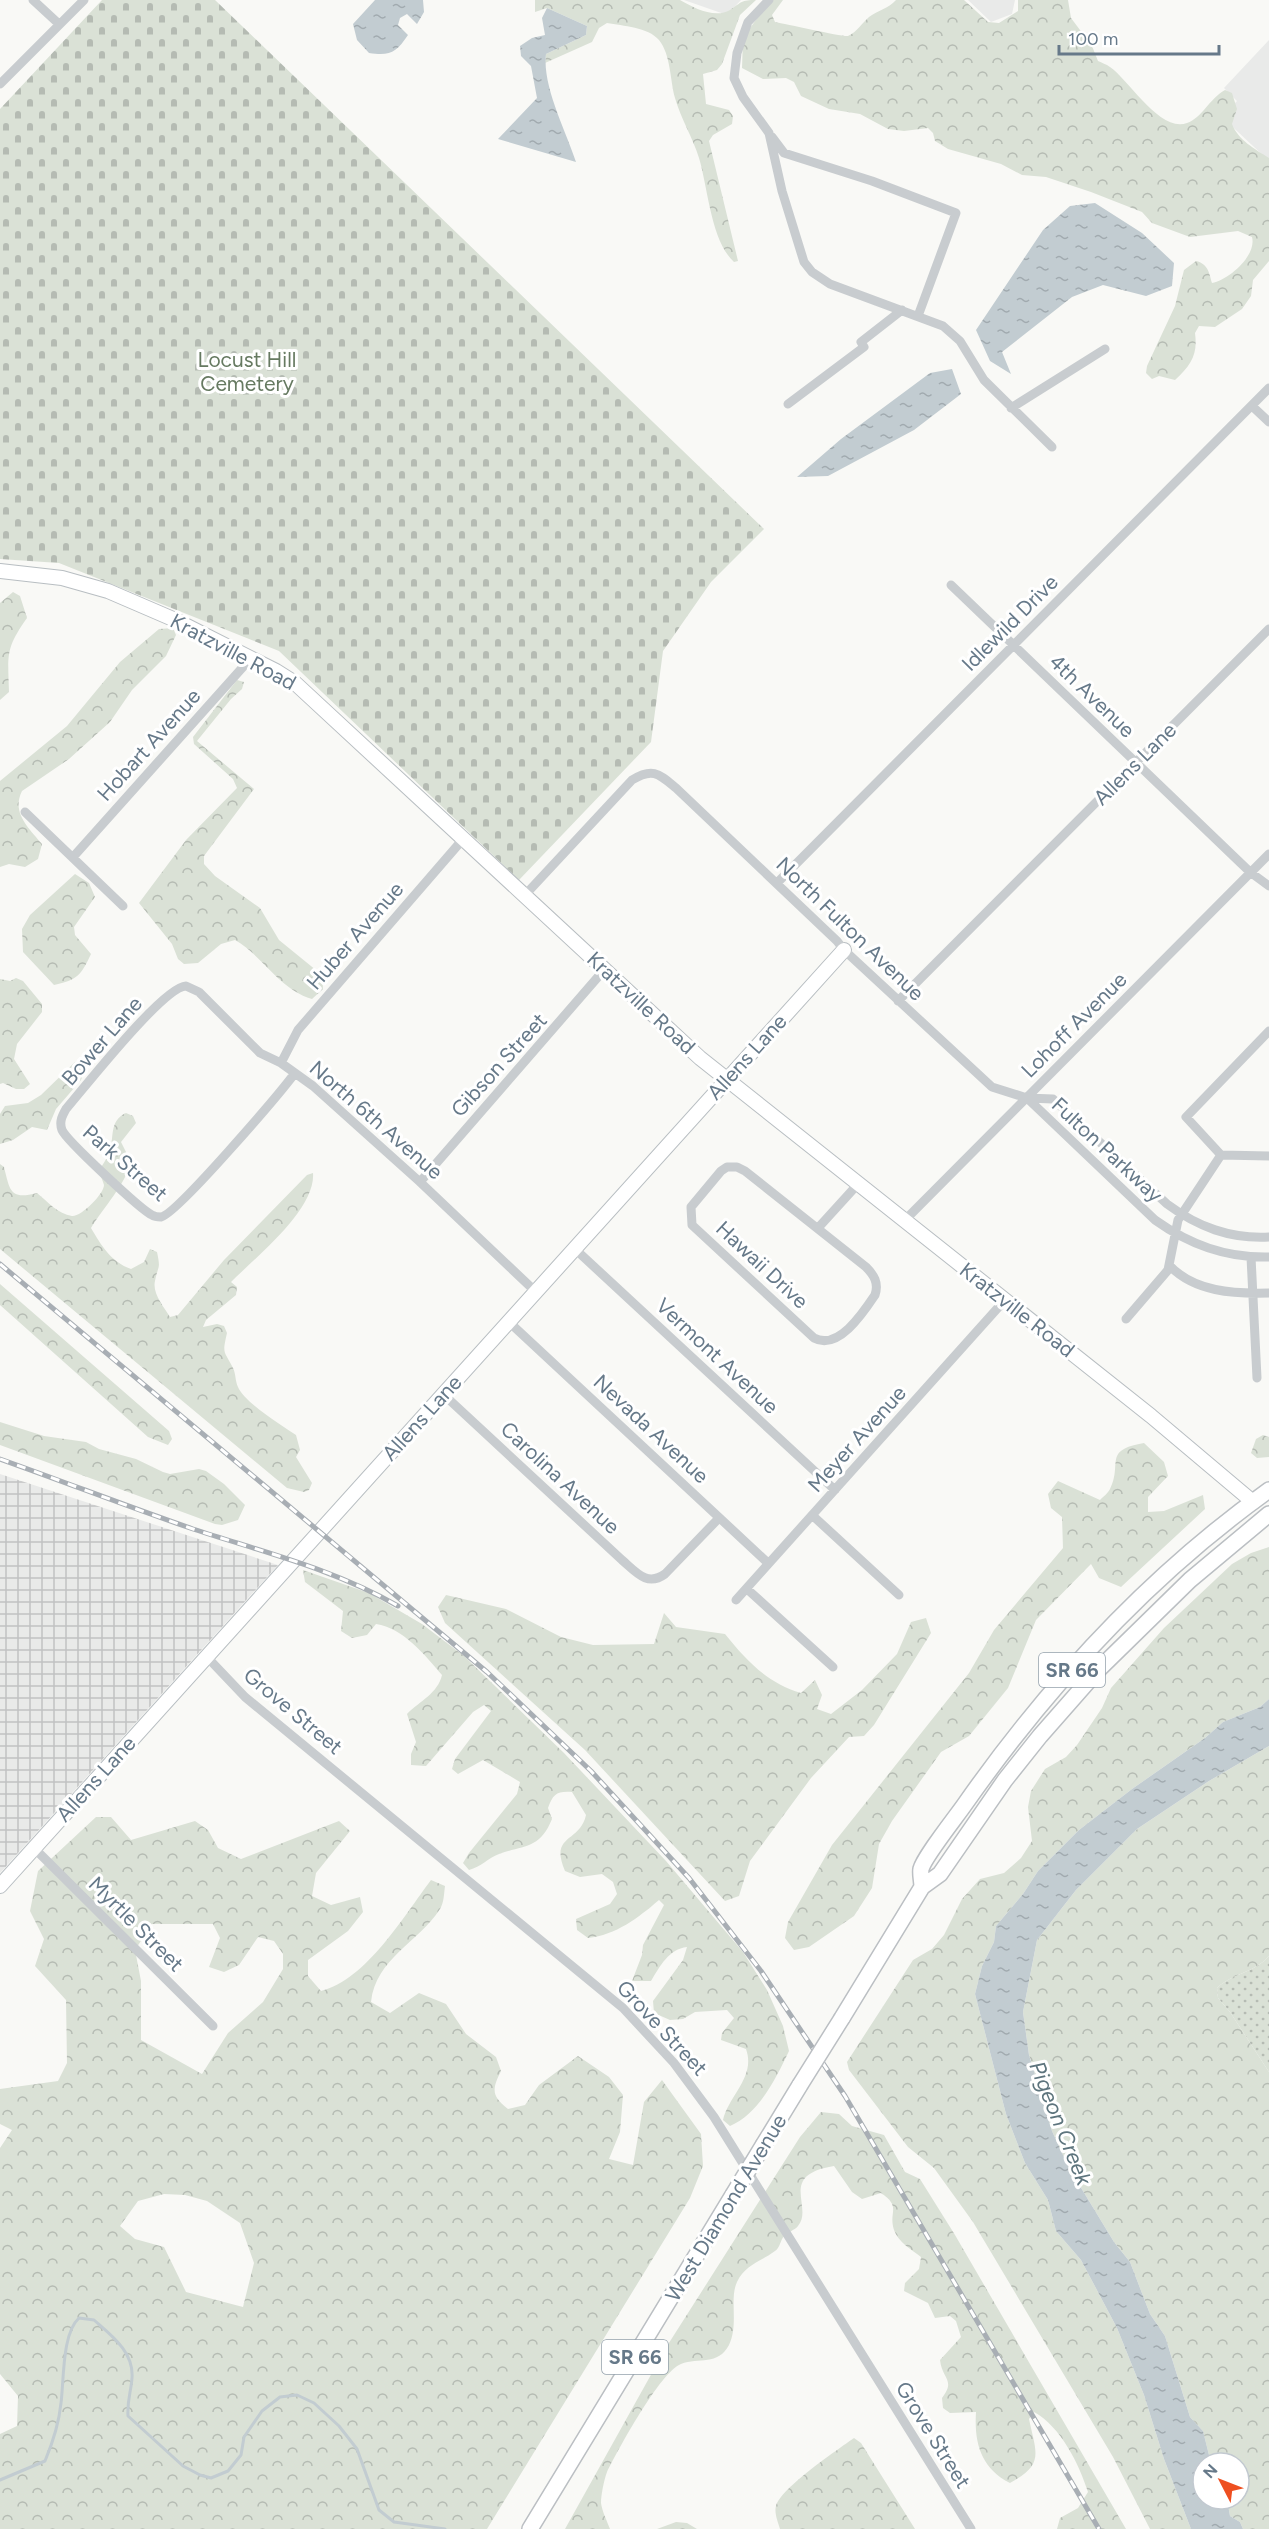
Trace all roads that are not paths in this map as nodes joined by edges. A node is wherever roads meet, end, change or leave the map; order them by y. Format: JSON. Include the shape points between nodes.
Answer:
{"nodes":[{"id":1,"x":33,"y":0,"type":"edge"},
{"id":2,"x":84,"y":0,"type":"edge"},
{"id":3,"x":769,"y":0,"type":"edge"},
{"id":4,"x":59,"y":24,"type":"junction"},
{"id":5,"x":0,"y":84,"type":"edge"},
{"id":6,"x":769,"y":133,"type":"junction"},
{"id":7,"x":902,"y":310,"type":"junction"},
{"id":8,"x":918,"y":316,"type":"junction"},
{"id":9,"x":1105,"y":349,"type":"dead end"},
{"id":10,"x":1269,"y":388,"type":"edge"},
{"id":11,"x":788,"y":404,"type":"dead end"},
{"id":12,"x":1252,"y":406,"type":"junction"},
{"id":13,"x":1011,"y":408,"type":"junction"},
{"id":14,"x":1269,"y":422,"type":"edge"},
{"id":15,"x":1052,"y":447,"type":"dead end"},
{"id":16,"x":0,"y":571,"type":"edge"},
{"id":17,"x":951,"y":585,"type":"dead end"},
{"id":18,"x":1269,"y":629,"type":"edge"},
{"id":19,"x":1013,"y":645,"type":"junction"},
{"id":20,"x":251,"y":658,"type":"junction"},
{"id":21,"x":1135,"y":764,"type":"junction"},
{"id":22,"x":25,"y":812,"type":"dead end"},
{"id":23,"x":464,"y":838,"type":"junction"},
{"id":24,"x":1269,"y":854,"type":"edge"},
{"id":25,"x":74,"y":856,"type":"junction"},
{"id":26,"x":1250,"y":872,"type":"junction"},
{"id":27,"x":777,"y":883,"type":"junction"},
{"id":28,"x":1269,"y":886,"type":"edge"},
{"id":29,"x":525,"y":895,"type":"junction"},
{"id":30,"x":123,"y":906,"type":"dead end"},
{"id":31,"x":844,"y":950,"type":"junction"},
{"id":32,"x":604,"y":970,"type":"junction"},
{"id":33,"x":186,"y":986,"type":"joint"},
{"id":34,"x":898,"y":1001,"type":"junction"},
{"id":35,"x":1269,"y":1031,"type":"edge"},
{"id":36,"x":281,"y":1063,"type":"junction"},
{"id":37,"x":295,"y":1073,"type":"junction"},
{"id":38,"x":726,"y":1079,"type":"junction"},
{"id":39,"x":1027,"y":1098,"type":"junction"},
{"id":40,"x":63,"y":1133,"type":"joint"},
{"id":41,"x":1221,"y":1155,"type":"junction"},
{"id":42,"x":1269,"y":1156,"type":"edge"},
{"id":43,"x":420,"y":1182,"type":"junction"},
{"id":44,"x":858,"y":1184,"type":"junction"},
{"id":45,"x":1182,"y":1215,"type":"junction"},
{"id":46,"x":904,"y":1221,"type":"junction"},
{"id":47,"x":819,"y":1228,"type":"junction"},
{"id":48,"x":1175,"y":1233,"type":"junction"},
{"id":49,"x":1269,"y":1237,"type":"edge"},
{"id":50,"x":575,"y":1249,"type":"junction"},
{"id":51,"x":1251,"y":1257,"type":"junction"},
{"id":52,"x":1269,"y":1257,"type":"edge"},
{"id":53,"x":1169,"y":1265,"type":"junction"},
{"id":54,"x":536,"y":1292,"type":"junction"},
{"id":55,"x":1252,"y":1293,"type":"junction"},
{"id":56,"x":1269,"y":1293,"type":"edge"},
{"id":57,"x":1005,"y":1300,"type":"junction"},
{"id":58,"x":1126,"y":1319,"type":"dead end"},
{"id":59,"x":509,"y":1322,"type":"junction"},
{"id":60,"x":1257,"y":1378,"type":"dead end"},
{"id":61,"x":443,"y":1394,"type":"junction"},
{"id":62,"x":835,"y":1490,"type":"junction"},
{"id":63,"x":1269,"y":1490,"type":"edge"},
{"id":64,"x":1253,"y":1502,"type":"junction"},
{"id":65,"x":1269,"y":1514,"type":"edge"},
{"id":66,"x":812,"y":1515,"type":"junction"},
{"id":67,"x":719,"y":1518,"type":"junction"},
{"id":68,"x":768,"y":1563,"type":"junction"},
{"id":69,"x":747,"y":1589,"type":"junction"},
{"id":70,"x":899,"y":1594,"type":"dead end"},
{"id":71,"x":736,"y":1600,"type":"dead end"},
{"id":72,"x":207,"y":1657,"type":"junction"},
{"id":73,"x":833,"y":1667,"type":"dead end"},
{"id":74,"x":34,"y":1848,"type":"junction"},
{"id":75,"x":0,"y":1886,"type":"edge"},
{"id":76,"x":922,"y":1887,"type":"junction"},
{"id":77,"x":213,"y":2026,"type":"dead end"},
{"id":78,"x":533,"y":2524,"type":"edge"},
{"id":79,"x":971,"y":2529,"type":"edge"}],
"edges":[{"from":1,"to":4,"type":"street"},
{"from":2,"to":4,"type":"street"},
{"from":3,"to":6,"type":"street","via":[[748,22],[733,69],[737,87]]},
{"from":4,"to":5,"type":"street"},
{"from":6,"to":7,"type":"street","via":[[782,191],[806,266],[830,284]]},
{"from":6,"to":8,"type":"street","via":[[784,153],[956,213]]},
{"from":7,"to":8,"type":"street"},
{"from":7,"to":11,"type":"street","via":[[861,342],[864,347]]},
{"from":8,"to":13,"type":"street","via":[[956,336],[977,371]]},
{"from":9,"to":13,"type":"street"},
{"from":10,"to":12,"type":"street","name":"Idlewild Drive"},
{"from":12,"to":14,"type":"street"},
{"from":12,"to":19,"type":"street","name":"Idlewild Drive"},
{"from":13,"to":15,"type":"street"},
{"from":16,"to":20,"type":"main road","name":"Kratzville Road","via":[[62,578],[108,591]]},
{"from":17,"to":19,"type":"street","name":"4th Avenue"},
{"from":18,"to":21,"type":"street","name":"Allens Lane"},
{"from":19,"to":21,"type":"street","name":"4th Avenue"},
{"from":19,"to":27,"type":"street","name":"Idlewild Drive"},
{"from":20,"to":23,"type":"main road","name":"Kratzville Road","via":[[311,696]]},
{"from":20,"to":25,"type":"street","name":"Hobart Avenue"},
{"from":21,"to":26,"type":"street","name":"4th Avenue"},
{"from":21,"to":34,"type":"street","name":"Allens Lane"},
{"from":22,"to":25,"type":"street"},
{"from":23,"to":29,"type":"main road","name":"Kratzville Road"},
{"from":23,"to":36,"type":"street","name":"Huber Avenue","via":[[298,1030]]},
{"from":24,"to":26,"type":"street","name":"Lohoff Avenue"},
{"from":25,"to":30,"type":"street"},
{"from":26,"to":28,"type":"street","name":"4th Avenue"},
{"from":26,"to":39,"type":"street","name":"Lohoff Avenue"},
{"from":27,"to":29,"type":"street","name":"North Fulton Avenue","via":[[676,788],[655,773],[643,773],[632,780]]},
{"from":27,"to":31,"type":"street","name":"North Fulton Avenue"},
{"from":29,"to":32,"type":"main road","name":"Kratzville Road"},
{"from":31,"to":34,"type":"street","name":"North Fulton Avenue"},
{"from":31,"to":38,"type":"main road","name":"Allens Lane"},
{"from":32,"to":38,"type":"main road","name":"Kratzville Road"},
{"from":32,"to":43,"type":"street","name":"Gibson Street"},
{"from":33,"to":36,"type":"street","name":"North 6th Avenue","via":[[199,992],[260,1053]]},
{"from":33,"to":40,"type":"street","name":"Bower Lane","via":[[163,999],[66,1109],[60,1121]]},
{"from":34,"to":39,"type":"street","name":"North Fulton Avenue","via":[[992,1087]]},
{"from":35,"to":41,"type":"street","via":[[1186,1118]]},
{"from":36,"to":37,"type":"street","name":"North 6th Avenue"},
{"from":37,"to":40,"type":"street","name":"Park Street","via":[[164,1216],[151,1215]]},
{"from":37,"to":43,"type":"street","name":"North 6th Avenue"},
{"from":38,"to":44,"type":"main road","name":"Kratzville Road"},
{"from":38,"to":50,"type":"main road","name":"Allens Lane"},
{"from":39,"to":45,"type":"street","name":"Fulton Parkway","via":[[1053,1099]]},
{"from":39,"to":46,"type":"street","name":"Lohoff Avenue"},
{"from":39,"to":48,"type":"street","name":"Fulton Parkway","via":[[1155,1220]]},
{"from":41,"to":42,"type":"street"},
{"from":41,"to":45,"type":"street"},
{"from":43,"to":54,"type":"street","name":"North 6th Avenue"},
{"from":44,"to":46,"type":"main road","name":"Kratzville Road"},
{"from":44,"to":47,"type":"street"},
{"from":45,"to":48,"type":"street"},
{"from":45,"to":49,"type":"street","name":"Fulton Parkway","via":[[1224,1234]]},
{"from":46,"to":57,"type":"main road","name":"Kratzville Road"},
{"from":47,"to":47,"type":"street","name":"Hawaii Drive","via":[[745,1170],[733,1166],[721,1171],[690,1210],[694,1228],[823,1342],[842,1334],[877,1288],[872,1273]]},
{"from":48,"to":51,"type":"street","name":"Fulton Parkway","via":[[1219,1253]]},
{"from":48,"to":53,"type":"street"},
{"from":50,"to":54,"type":"main road","name":"Allens Lane"},
{"from":50,"to":62,"type":"street","name":"Vermont Avenue"},
{"from":51,"to":52,"type":"street","name":"Fulton Parkway"},
{"from":51,"to":55,"type":"street"},
{"from":53,"to":55,"type":"street","via":[[1200,1286]]},
{"from":53,"to":58,"type":"street"},
{"from":54,"to":59,"type":"main road","name":"Allens Lane"},
{"from":55,"to":56,"type":"street"},
{"from":55,"to":60,"type":"street"},
{"from":57,"to":62,"type":"street","name":"Meyer Avenue"},
{"from":57,"to":64,"type":"main road","name":"Kratzville Road"},
{"from":59,"to":61,"type":"main road","name":"Allens Lane"},
{"from":59,"to":67,"type":"street","name":"Nevada Avenue"},
{"from":61,"to":67,"type":"street","name":"Carolina Avenue","via":[[641,1577],[656,1580],[665,1574]]},
{"from":61,"to":72,"type":"main road","name":"Allens Lane"},
{"from":62,"to":66,"type":"street","name":"Meyer Avenue"},
{"from":63,"to":64,"type":"main road","name":"West Diamond Avenue","number":"SR 66"},
{"from":64,"to":65,"type":"main road"},
{"from":64,"to":76,"type":"main road","name":"West Diamond Avenue","number":"SR 66","via":[[1163,1577],[1052,1692],[982,1779],[921,1867]]},
{"from":65,"to":76,"type":"main road","name":"West Diamond Avenue","number":"SR 66","via":[[1190,1580],[1098,1670],[1005,1780],[940,1874]]},
{"from":66,"to":68,"type":"street","name":"Meyer Avenue"},
{"from":66,"to":70,"type":"street"},
{"from":67,"to":68,"type":"street","name":"Nevada Avenue"},
{"from":68,"to":69,"type":"street","name":"Meyer Avenue"},
{"from":69,"to":71,"type":"street","name":"Meyer Avenue"},
{"from":69,"to":73,"type":"street"},
{"from":72,"to":74,"type":"main road","name":"Allens Lane"},
{"from":72,"to":79,"type":"street","name":"Grove Street","via":[[245,1696],[623,2007],[674,2063],[714,2117]]},
{"from":74,"to":75,"type":"main road","name":"Allens Lane"},
{"from":74,"to":77,"type":"street","name":"Myrtle Street"},
{"from":76,"to":78,"type":"main road","name":"West Diamond Avenue","number":"SR 66","bridge":true}]}
